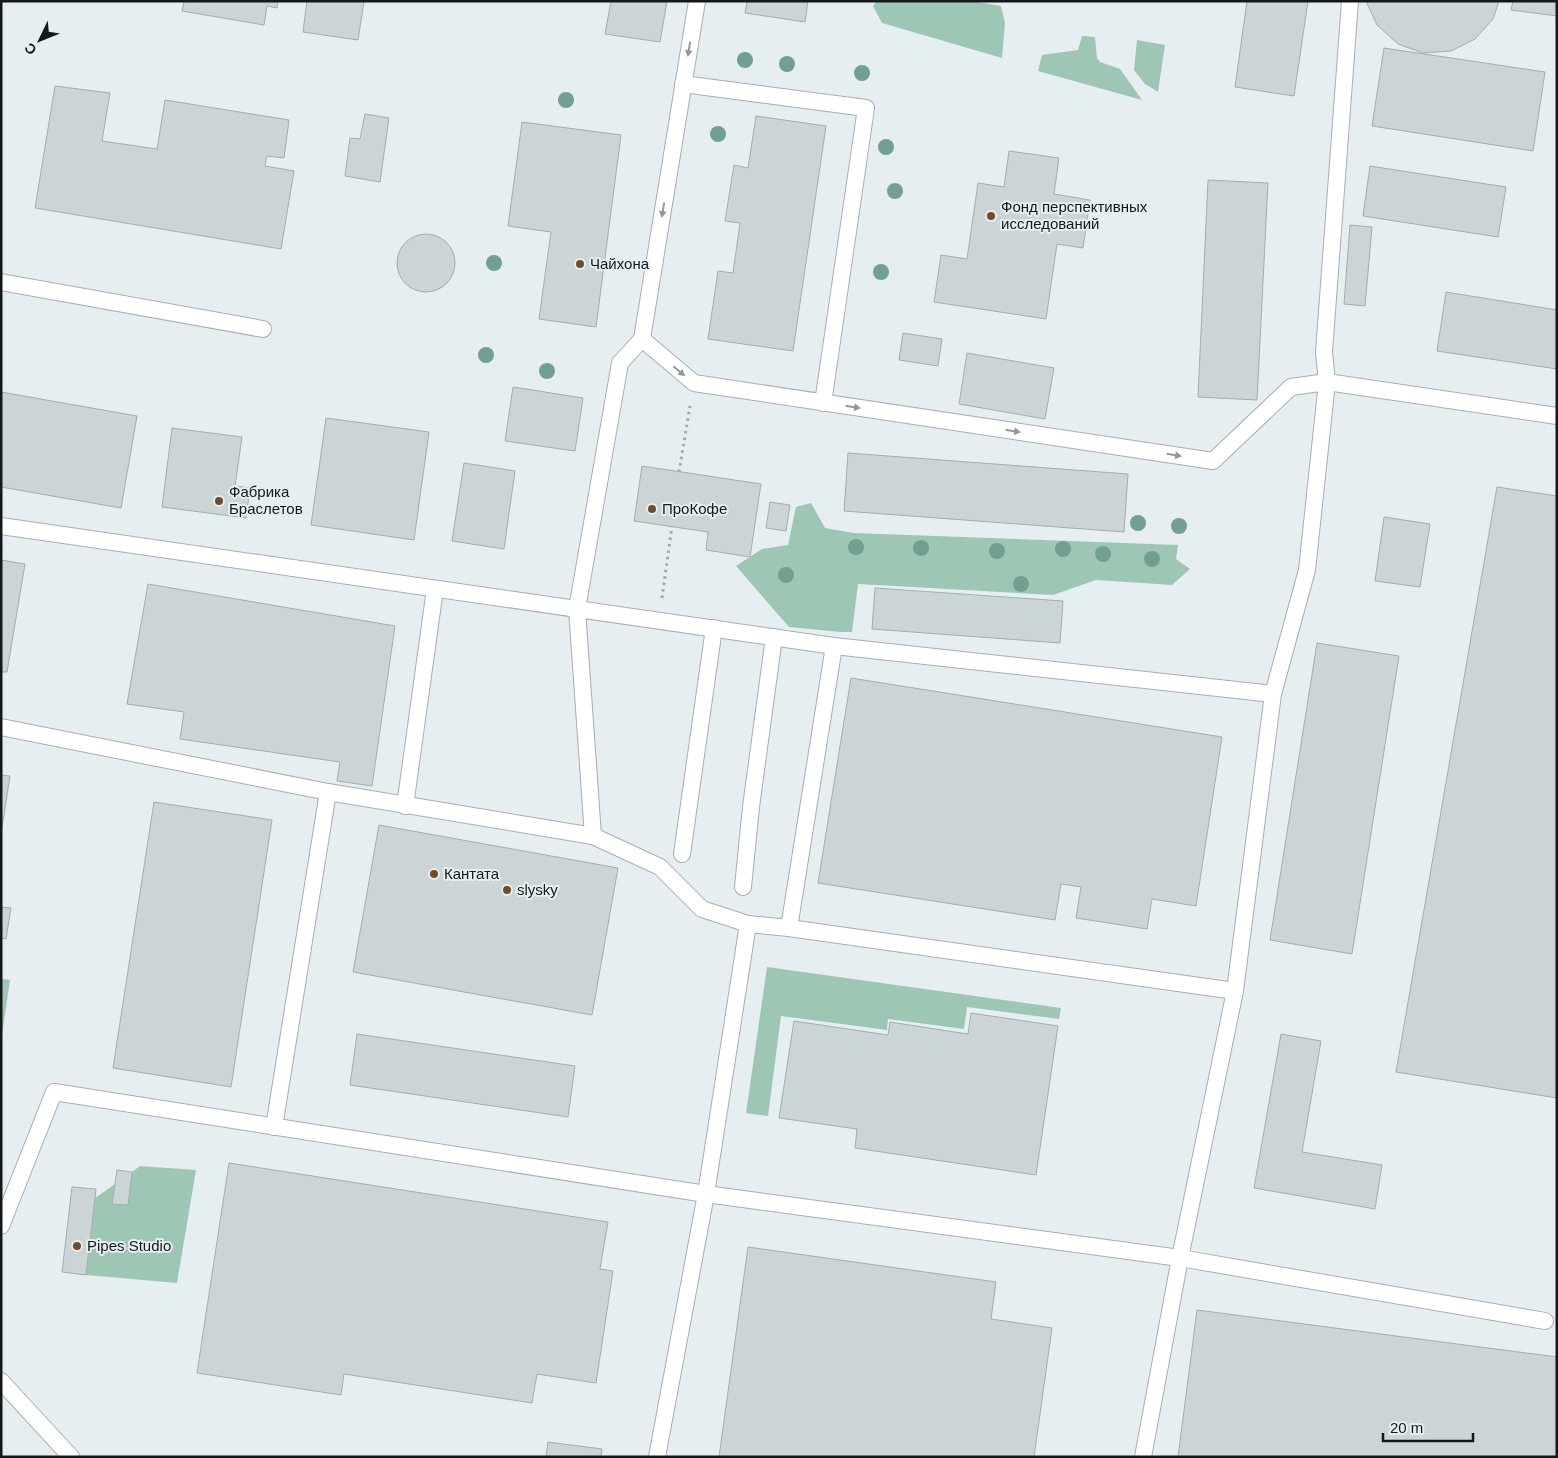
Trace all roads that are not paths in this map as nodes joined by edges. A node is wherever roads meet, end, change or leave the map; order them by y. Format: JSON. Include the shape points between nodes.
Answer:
{"nodes":[{"id":1,"x":697,"y":1,"type":"edge"},
{"id":2,"x":1350,"y":1,"type":"edge"},
{"id":3,"x":683,"y":84,"type":"junction"},
{"id":4,"x":1,"y":282,"type":"edge"},
{"id":5,"x":263,"y":329,"type":"dead end"},
{"id":6,"x":642,"y":339,"type":"junction"},
{"id":7,"x":1326,"y":382,"type":"junction"},
{"id":8,"x":824,"y":403,"type":"junction"},
{"id":9,"x":1557,"y":416,"type":"edge"},
{"id":10,"x":1,"y":526,"type":"edge"},
{"id":11,"x":435,"y":589,"type":"junction"},
{"id":12,"x":577,"y":609,"type":"junction"},
{"id":13,"x":714,"y":628,"type":"junction"},
{"id":14,"x":774,"y":637,"type":"junction"},
{"id":15,"x":834,"y":646,"type":"junction"},
{"id":16,"x":1273,"y":694,"type":"junction"},
{"id":17,"x":1,"y":728,"type":"edge"},
{"id":18,"x":328,"y":792,"type":"junction"},
{"id":19,"x":405,"y":806,"type":"junction"},
{"id":20,"x":593,"y":836,"type":"junction"},
{"id":21,"x":682,"y":854,"type":"dead end"},
{"id":22,"x":743,"y":888,"type":"dead end"},
{"id":23,"x":748,"y":924,"type":"junction"},
{"id":24,"x":789,"y":928,"type":"junction"},
{"id":25,"x":1235,"y":991,"type":"junction"},
{"id":26,"x":274,"y":1126,"type":"junction"},
{"id":27,"x":706,"y":1194,"type":"junction"},
{"id":28,"x":1,"y":1226,"type":"edge"},
{"id":29,"x":1180,"y":1258,"type":"junction"},
{"id":30,"x":1545,"y":1321,"type":"dead end"},
{"id":31,"x":1,"y":1381,"type":"edge"},
{"id":32,"x":71,"y":1457,"type":"edge"},
{"id":33,"x":657,"y":1457,"type":"edge"},
{"id":34,"x":1142,"y":1457,"type":"edge"}],
"edges":[{"from":1,"to":3,"type":"lane","one_way":true},
{"from":2,"to":7,"type":"lane","via":[[1324,352]]},
{"from":3,"to":6,"type":"lane","one_way":true},
{"from":3,"to":8,"type":"lane","via":[[866,108]]},
{"from":4,"to":5,"type":"lane"},
{"from":6,"to":8,"type":"lane","one_way":true,"via":[[694,383]]},
{"from":6,"to":12,"type":"lane","via":[[620,363]]},
{"from":8,"to":7,"type":"lane","one_way":true,"via":[[1213,461],[1291,388]]},
{"from":7,"to":9,"type":"lane"},
{"from":7,"to":16,"type":"lane","via":[[1307,570]]},
{"from":10,"to":11,"type":"lane"},
{"from":11,"to":12,"type":"lane"},
{"from":11,"to":19,"type":"lane"},
{"from":12,"to":13,"type":"lane"},
{"from":12,"to":20,"type":"lane"},
{"from":13,"to":14,"type":"lane"},
{"from":13,"to":21,"type":"lane"},
{"from":14,"to":15,"type":"lane"},
{"from":14,"to":22,"type":"lane"},
{"from":15,"to":16,"type":"lane"},
{"from":15,"to":24,"type":"lane"},
{"from":16,"to":25,"type":"lane"},
{"from":17,"to":18,"type":"lane"},
{"from":18,"to":19,"type":"lane"},
{"from":18,"to":26,"type":"lane"},
{"from":19,"to":20,"type":"lane"},
{"from":20,"to":23,"type":"lane","via":[[660,867],[702,909]]},
{"from":23,"to":24,"type":"lane"},
{"from":23,"to":27,"type":"lane"},
{"from":24,"to":25,"type":"lane"},
{"from":25,"to":29,"type":"lane"},
{"from":26,"to":27,"type":"lane"},
{"from":26,"to":28,"type":"lane","via":[[54,1092]]},
{"from":27,"to":29,"type":"lane"},
{"from":27,"to":33,"type":"lane"},
{"from":29,"to":30,"type":"lane"},
{"from":29,"to":34,"type":"lane"},
{"from":31,"to":32,"type":"lane"}]}
